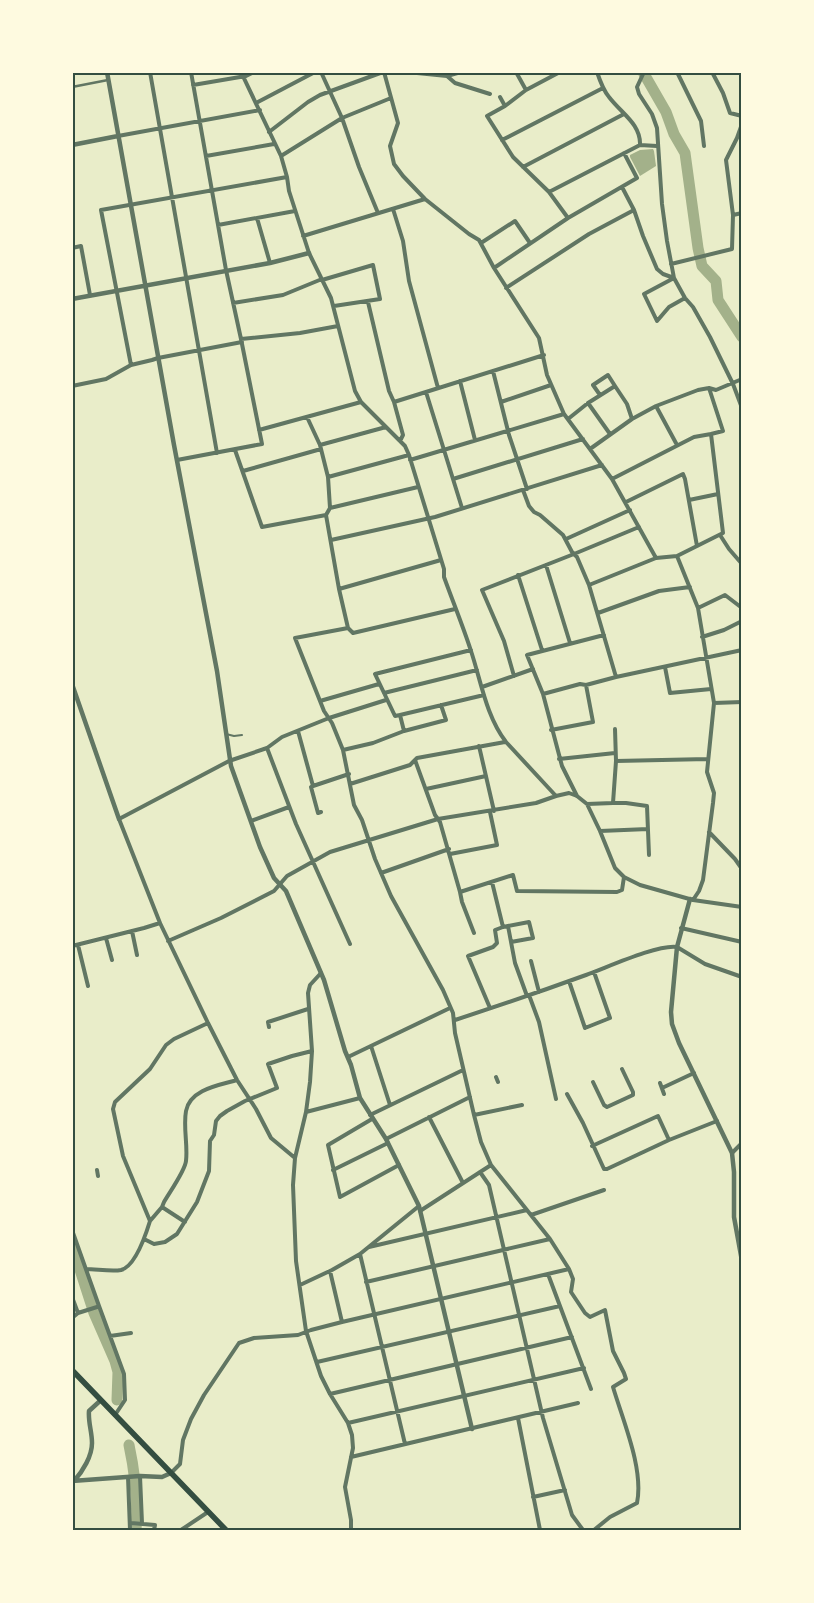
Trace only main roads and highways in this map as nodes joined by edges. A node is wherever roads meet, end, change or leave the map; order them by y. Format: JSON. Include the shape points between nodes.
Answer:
{"nodes":[{"id":1,"x":72,"y":1370,"type":"edge"},
{"id":2,"x":226,"y":1530,"type":"edge"}],
"edges":[{"from":1,"to":2,"type":"main road"}]}
